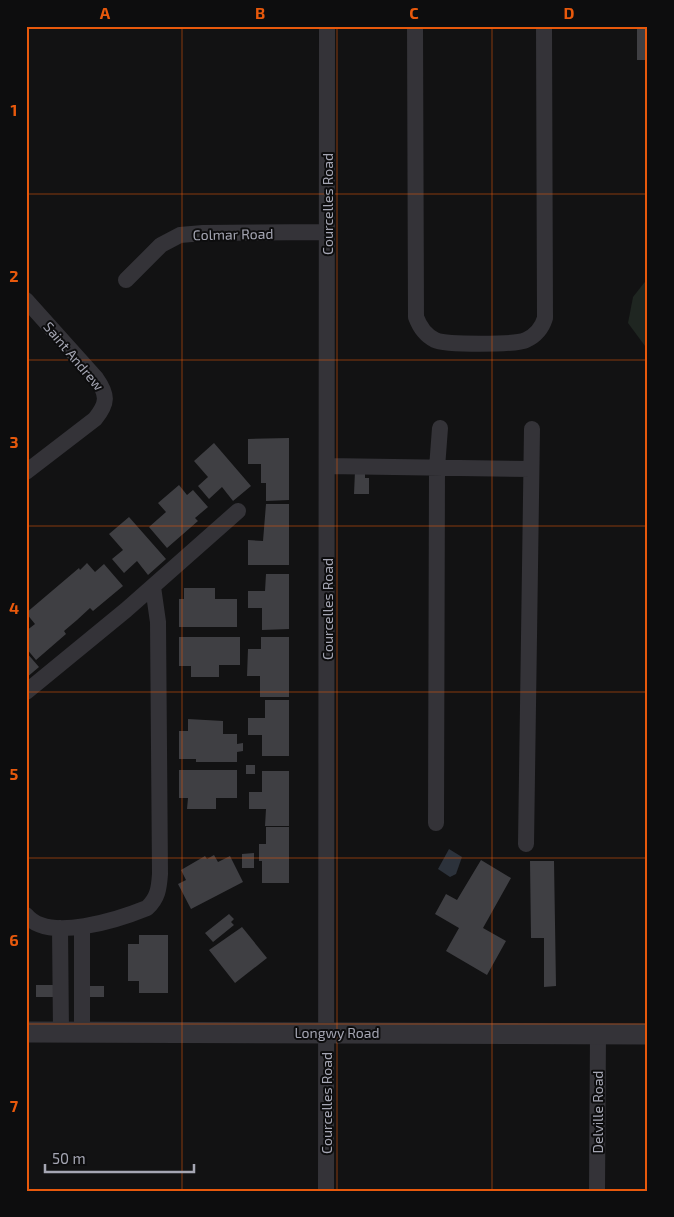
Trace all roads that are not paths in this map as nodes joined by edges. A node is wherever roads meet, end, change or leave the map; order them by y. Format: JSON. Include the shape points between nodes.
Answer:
{"nodes":[{"id":1,"x":327,"y":26,"type":"edge"},
{"id":2,"x":415,"y":26,"type":"edge"},
{"id":3,"x":544,"y":26,"type":"edge"},
{"id":4,"x":327,"y":232,"type":"junction"},
{"id":5,"x":126,"y":280,"type":"dead end"},
{"id":6,"x":26,"y":300,"type":"edge"},
{"id":7,"x":440,"y":428,"type":"dead end"},
{"id":8,"x":532,"y":429,"type":"dead end"},
{"id":9,"x":327,"y":466,"type":"junction"},
{"id":10,"x":437,"y":468,"type":"junction"},
{"id":11,"x":532,"y":469,"type":"junction"},
{"id":12,"x":26,"y":472,"type":"edge"},
{"id":13,"x":238,"y":511,"type":"dead end"},
{"id":14,"x":153,"y":586,"type":"junction"},
{"id":15,"x":26,"y":692,"type":"edge"},
{"id":16,"x":436,"y":823,"type":"dead end"},
{"id":17,"x":526,"y":844,"type":"dead end"},
{"id":18,"x":26,"y":915,"type":"edge"},
{"id":19,"x":82,"y":927,"type":"junction"},
{"id":20,"x":60,"y":928,"type":"junction"},
{"id":21,"x":326,"y":1031,"type":"junction"},
{"id":22,"x":26,"y":1032,"type":"edge"},
{"id":23,"x":61,"y":1032,"type":"junction"},
{"id":24,"x":82,"y":1033,"type":"junction"},
{"id":25,"x":598,"y":1033,"type":"junction"},
{"id":26,"x":648,"y":1034,"type":"edge"},
{"id":27,"x":326,"y":1191,"type":"edge"},
{"id":28,"x":597,"y":1191,"type":"edge"}],
"edges":[{"from":1,"to":4,"type":"street","name":"Courcelles Road"},
{"from":2,"to":3,"type":"street","via":[[416,317],[426,334],[446,344],[524,342],[538,333],[543,325]]},
{"from":4,"to":5,"type":"street","name":"Colmar Road","via":[[180,235],[161,245]]},
{"from":4,"to":9,"type":"street","name":"Courcelles Road"},
{"from":6,"to":12,"type":"street","name":"Saint Andrew","via":[[96,378],[107,399],[95,419]]},
{"from":7,"to":10,"type":"street"},
{"from":8,"to":11,"type":"street"},
{"from":9,"to":10,"type":"street"},
{"from":9,"to":21,"type":"street","name":"Courcelles Road"},
{"from":10,"to":11,"type":"street"},
{"from":10,"to":16,"type":"street"},
{"from":11,"to":17,"type":"street"},
{"from":13,"to":14,"type":"street"},
{"from":14,"to":15,"type":"street"},
{"from":14,"to":19,"type":"street","via":[[158,622],[158,892],[147,908]]},
{"from":18,"to":20,"type":"street","via":[[38,925]]},
{"from":19,"to":20,"type":"street"},
{"from":19,"to":24,"type":"street"},
{"from":20,"to":23,"type":"street"},
{"from":21,"to":24,"type":"street","name":"Longwy Road"},
{"from":21,"to":25,"type":"street","name":"Longwy Road"},
{"from":21,"to":27,"type":"street","name":"Courcelles Road"},
{"from":22,"to":23,"type":"street","name":"Longwy Road"},
{"from":23,"to":24,"type":"street","name":"Longwy Road"},
{"from":25,"to":26,"type":"street","name":"Longwy Road"},
{"from":25,"to":28,"type":"street","name":"Delville Road"}]}
